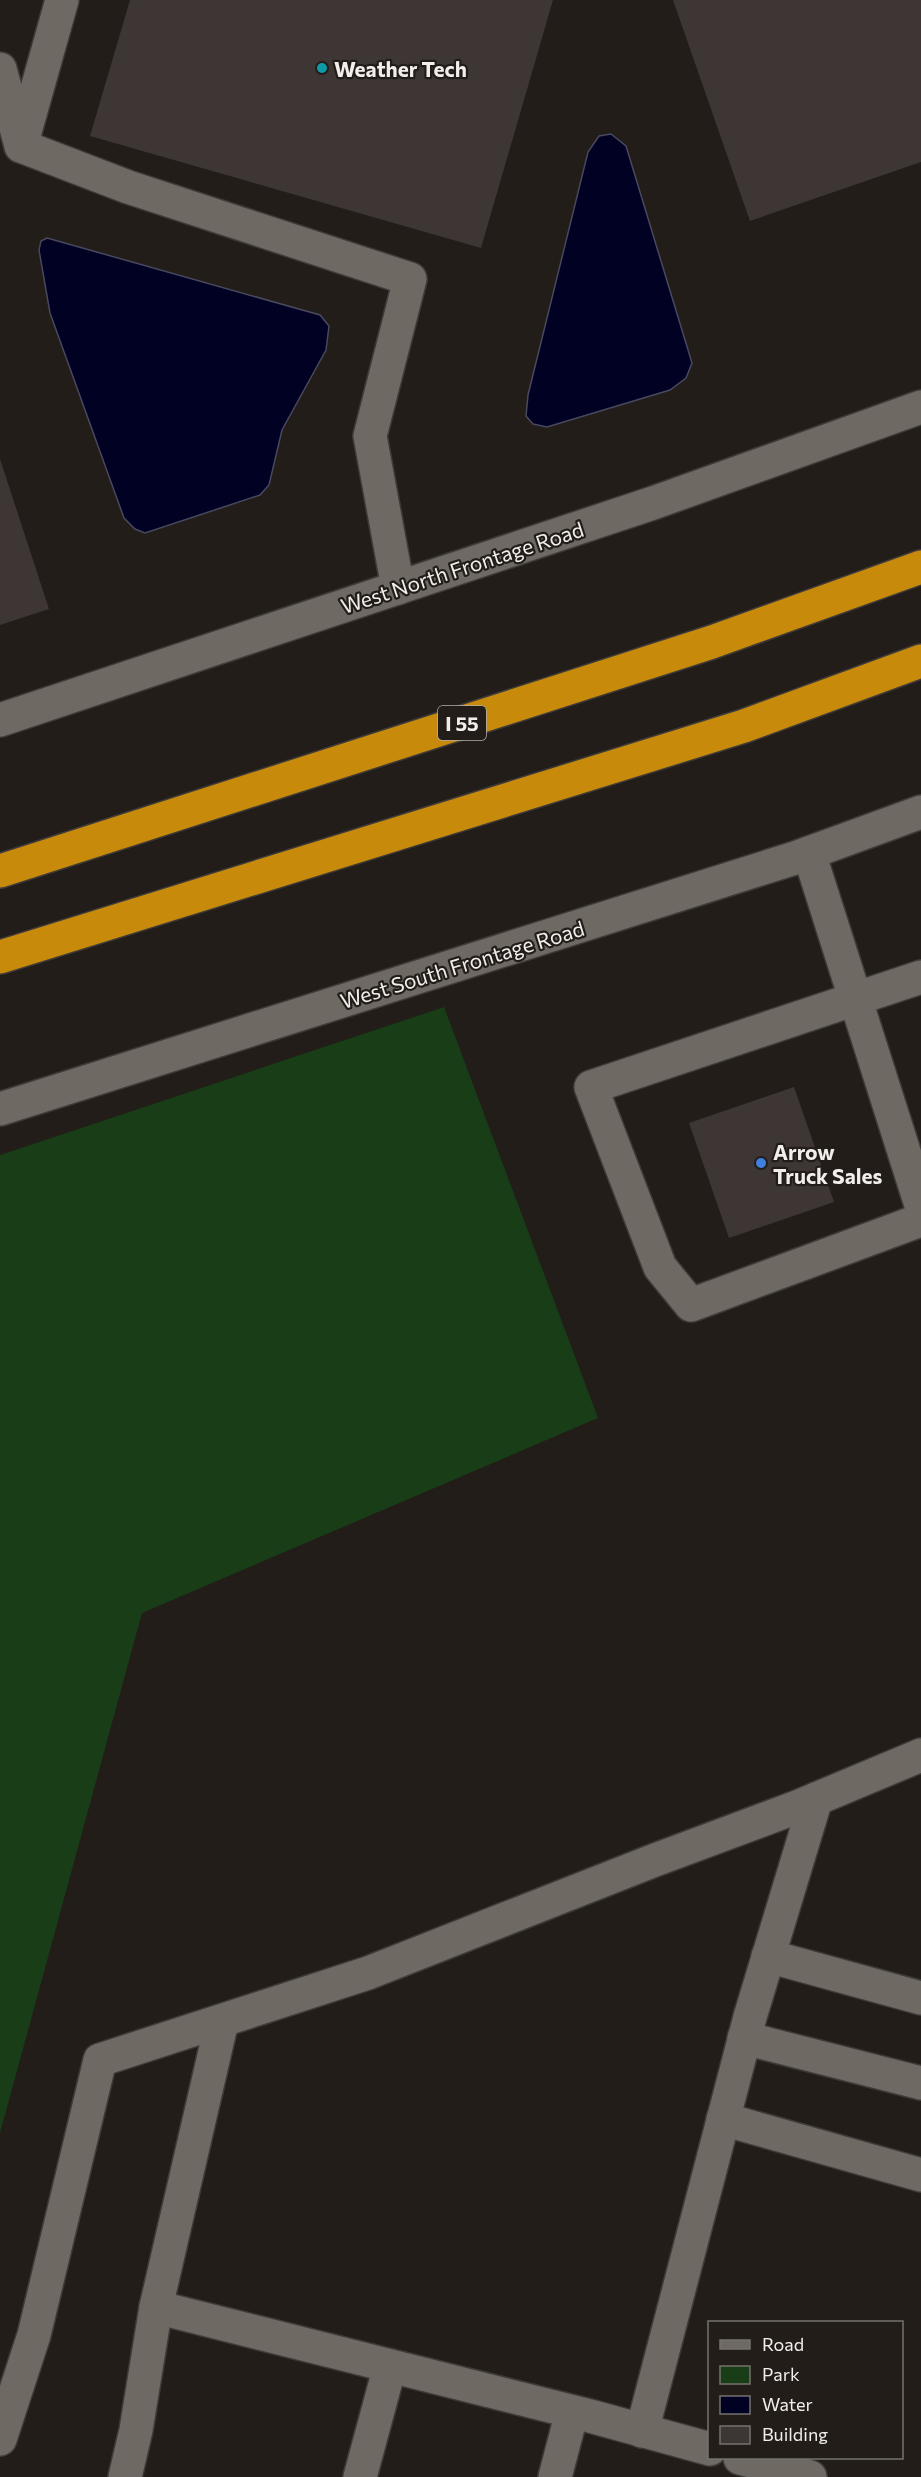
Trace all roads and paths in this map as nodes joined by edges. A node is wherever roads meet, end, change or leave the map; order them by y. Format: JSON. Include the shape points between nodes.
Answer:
{"nodes":[{"id":1,"x":62,"y":0,"type":"edge"},
{"id":2,"x":0,"y":69,"type":"edge"},
{"id":3,"x":21,"y":146,"type":"junction"},
{"id":4,"x":921,"y":407,"type":"edge"},
{"id":5,"x":921,"y":567,"type":"edge"},
{"id":6,"x":398,"y":588,"type":"junction"},
{"id":7,"x":921,"y":661,"type":"edge"},
{"id":8,"x":0,"y":720,"type":"edge"},
{"id":9,"x":921,"y":812,"type":"edge"},
{"id":10,"x":809,"y":853,"type":"junction"},
{"id":11,"x":0,"y":871,"type":"edge"},
{"id":12,"x":0,"y":957,"type":"edge"},
{"id":13,"x":921,"y":977,"type":"edge"},
{"id":14,"x":855,"y":999,"type":"junction"},
{"id":15,"x":0,"y":1109,"type":"edge"},
{"id":16,"x":921,"y":1205,"type":"edge"},
{"id":17,"x":921,"y":1220,"type":"edge"},
{"id":18,"x":921,"y":1755,"type":"edge"},
{"id":19,"x":816,"y":1799,"type":"junction"},
{"id":20,"x":768,"y":1956,"type":"junction"},
{"id":21,"x":921,"y":1998,"type":"edge"},
{"id":22,"x":222,"y":2021,"type":"junction"},
{"id":23,"x":744,"y":2038,"type":"junction"},
{"id":24,"x":921,"y":2083,"type":"edge"},
{"id":25,"x":723,"y":2119,"type":"junction"},
{"id":26,"x":921,"y":2175,"type":"edge"},
{"id":27,"x":156,"y":2307,"type":"junction"},
{"id":28,"x":390,"y":2366,"type":"junction"},
{"id":29,"x":572,"y":2412,"type":"junction"},
{"id":30,"x":642,"y":2431,"type":"junction"},
{"id":31,"x":0,"y":2439,"type":"edge"},
{"id":32,"x":708,"y":2448,"type":"edge"},
{"id":33,"x":750,"y":2466,"type":"edge"},
{"id":34,"x":124,"y":2477,"type":"edge"},
{"id":35,"x":360,"y":2477,"type":"edge"},
{"id":36,"x":555,"y":2477,"type":"edge"},
{"id":37,"x":810,"y":2477,"type":"edge"}],
"edges":[{"from":1,"to":3,"type":"street"},
{"from":2,"to":3,"type":"street"},
{"from":3,"to":6,"type":"street","via":[[128,187],[410,279],[370,436]]},
{"from":4,"to":6,"type":"street","name":"West North Frontage Road","via":[[653,504]]},
{"from":5,"to":11,"type":"highway","number":"I 55","via":[[712,642]]},
{"from":6,"to":8,"type":"street","name":"West North Frontage Road"},
{"from":7,"to":12,"type":"highway","via":[[744,726]]},
{"from":9,"to":10,"type":"street","name":"West South Frontage Road"},
{"from":10,"to":14,"type":"street"},
{"from":10,"to":15,"type":"street","name":"West South Frontage Road"},
{"from":13,"to":14,"type":"street"},
{"from":14,"to":16,"type":"street"},
{"from":14,"to":17,"type":"street","via":[[591,1087],[660,1267],[691,1305]]},
{"from":18,"to":19,"type":"street"},
{"from":19,"to":20,"type":"street"},
{"from":19,"to":22,"type":"street","via":[[368,1973]]},
{"from":20,"to":21,"type":"street"},
{"from":20,"to":23,"type":"street"},
{"from":22,"to":27,"type":"street"},
{"from":22,"to":31,"type":"street","via":[[100,2060],[34,2335]]},
{"from":23,"to":24,"type":"street"},
{"from":23,"to":25,"type":"street"},
{"from":25,"to":26,"type":"street"},
{"from":25,"to":30,"type":"street"},
{"from":27,"to":28,"type":"street"},
{"from":27,"to":34,"type":"street","via":[[136,2430]]},
{"from":28,"to":29,"type":"street"},
{"from":28,"to":35,"type":"street"},
{"from":29,"to":30,"type":"street"},
{"from":29,"to":36,"type":"street"},
{"from":30,"to":32,"type":"street"},
{"from":33,"to":37,"type":"street"}]}
